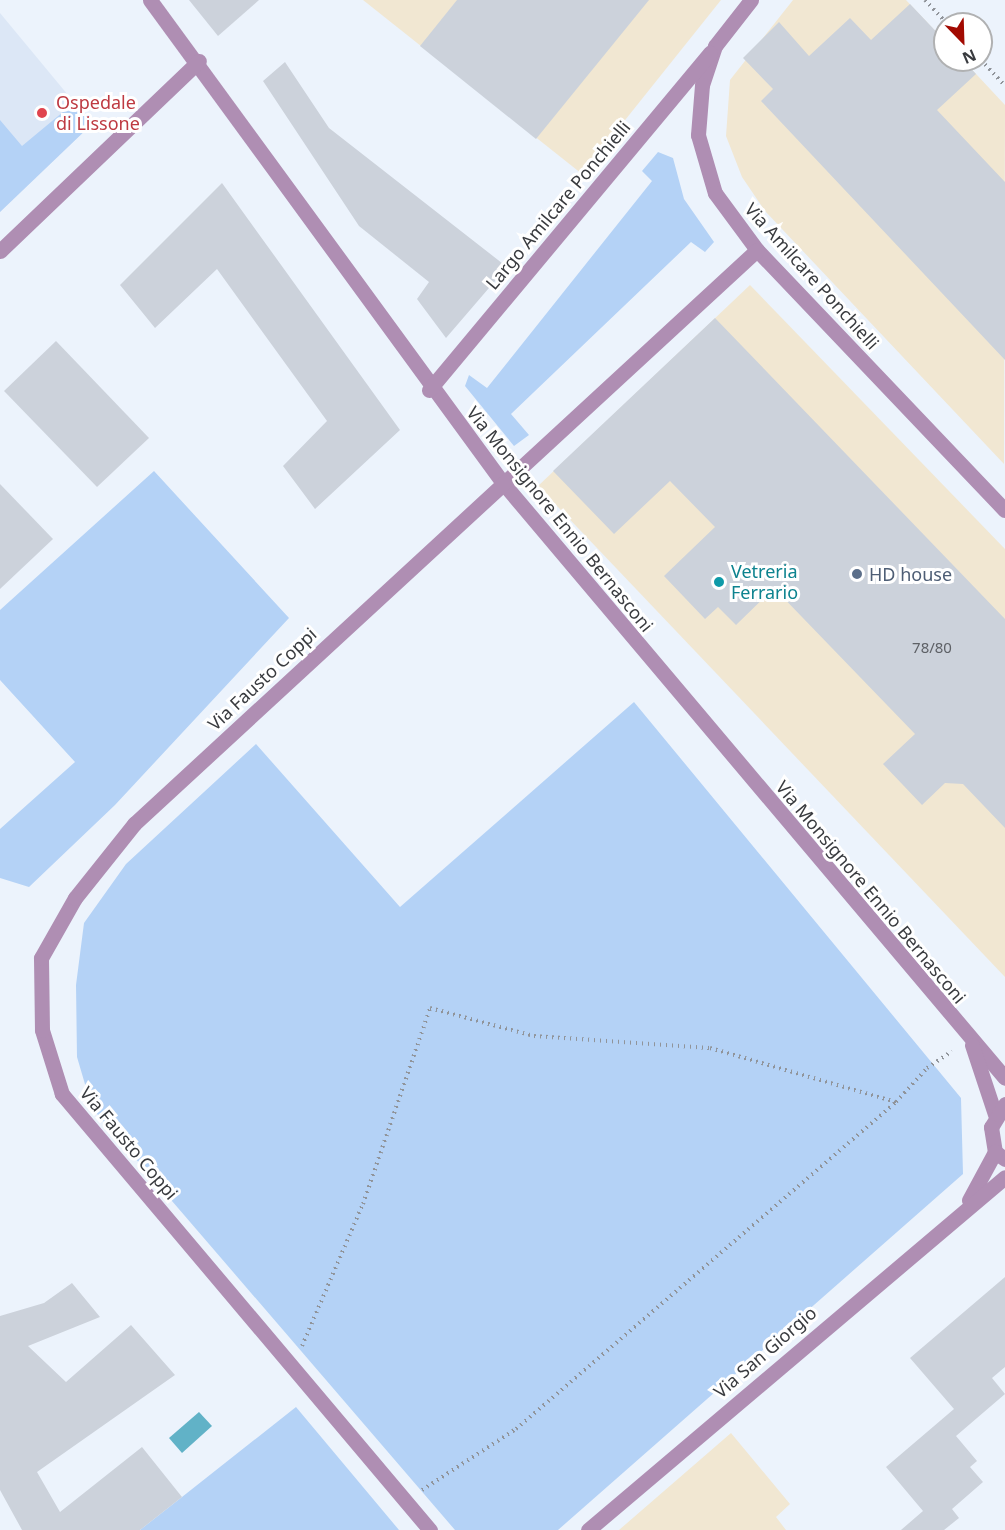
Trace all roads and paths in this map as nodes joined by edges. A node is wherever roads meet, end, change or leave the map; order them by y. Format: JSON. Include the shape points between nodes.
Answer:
{"nodes":[{"id":1,"x":150,"y":0,"type":"edge"},
{"id":2,"x":751,"y":0,"type":"edge"},
{"id":3,"x":925,"y":0,"type":"edge"},
{"id":4,"x":936,"y":12,"type":"edge"},
{"id":5,"x":715,"y":46,"type":"junction"},
{"id":6,"x":199,"y":61,"type":"junction"},
{"id":7,"x":992,"y":72,"type":"edge"},
{"id":8,"x":1005,"y":86,"type":"edge"},
{"id":9,"x":757,"y":250,"type":"junction"},
{"id":10,"x":0,"y":251,"type":"edge"},
{"id":11,"x":429,"y":390,"type":"junction"},
{"id":12,"x":503,"y":483,"type":"junction"},
{"id":13,"x":1005,"y":510,"type":"edge"},
{"id":14,"x":970,"y":1039,"type":"junction"},
{"id":15,"x":1005,"y":1078,"type":"edge"},
{"id":16,"x":896,"y":1102,"type":"junction"},
{"id":17,"x":1000,"y":1109,"type":"edge"},
{"id":18,"x":1000,"y":1155,"type":"edge"},
{"id":19,"x":1005,"y":1177,"type":"edge"},
{"id":20,"x":968,"y":1203,"type":"junction"},
{"id":21,"x":292,"y":1369,"type":"junction"},
{"id":22,"x":407,"y":1503,"type":"junction"},
{"id":23,"x":430,"y":1530,"type":"edge"},
{"id":24,"x":588,"y":1530,"type":"edge"}],
"edges":[{"from":1,"to":6,"type":"street","name":"Via Monsignore Ennio Bernasconi"},
{"from":2,"to":5,"type":"street","name":"Via Amilcare Ponchielli"},
{"from":3,"to":4,"type":"path"},
{"from":5,"to":9,"type":"street","name":"Via Amilcare Ponchielli","via":[[702,85],[698,135],[715,193]]},
{"from":5,"to":11,"type":"street","name":"Largo Amilcare Ponchielli"},
{"from":6,"to":10,"type":"street"},
{"from":6,"to":11,"type":"street","name":"Via Monsignore Ennio Bernasconi"},
{"from":7,"to":8,"type":"path"},
{"from":9,"to":12,"type":"street"},
{"from":9,"to":13,"type":"street","name":"Via Amilcare Ponchielli"},
{"from":11,"to":12,"type":"street","name":"Via Monsignore Ennio Bernasconi"},
{"from":12,"to":14,"type":"street","name":"Via Monsignore Ennio Bernasconi"},
{"from":12,"to":21,"type":"street","name":"Via Fausto Coppi","via":[[134,824],[75,897],[40,958],[42,1030],[62,1094]]},
{"from":14,"to":15,"type":"street","name":"Via Monsignore Ennio Bernasconi"},
{"from":14,"to":16,"type":"path","via":[[927,1068]]},
{"from":14,"to":17,"type":"street","name":"Via Monsignore Ennio Bernasconi"},
{"from":16,"to":21,"type":"path","via":[[710,1048],[534,1036],[430,1008],[363,1204]]},
{"from":16,"to":22,"type":"path","via":[[516,1429],[441,1474]]},
{"from":17,"to":18,"type":"street","name":"Via San Giorgio","via":[[991,1140]]},
{"from":18,"to":20,"type":"street","name":"Via San Giorgio"},
{"from":19,"to":20,"type":"street","name":"Via San Giorgio"},
{"from":20,"to":24,"type":"street","name":"Via San Giorgio"},
{"from":21,"to":22,"type":"street","name":"Via Fausto Coppi"},
{"from":22,"to":23,"type":"street","name":"Via Fausto Coppi"}]}
